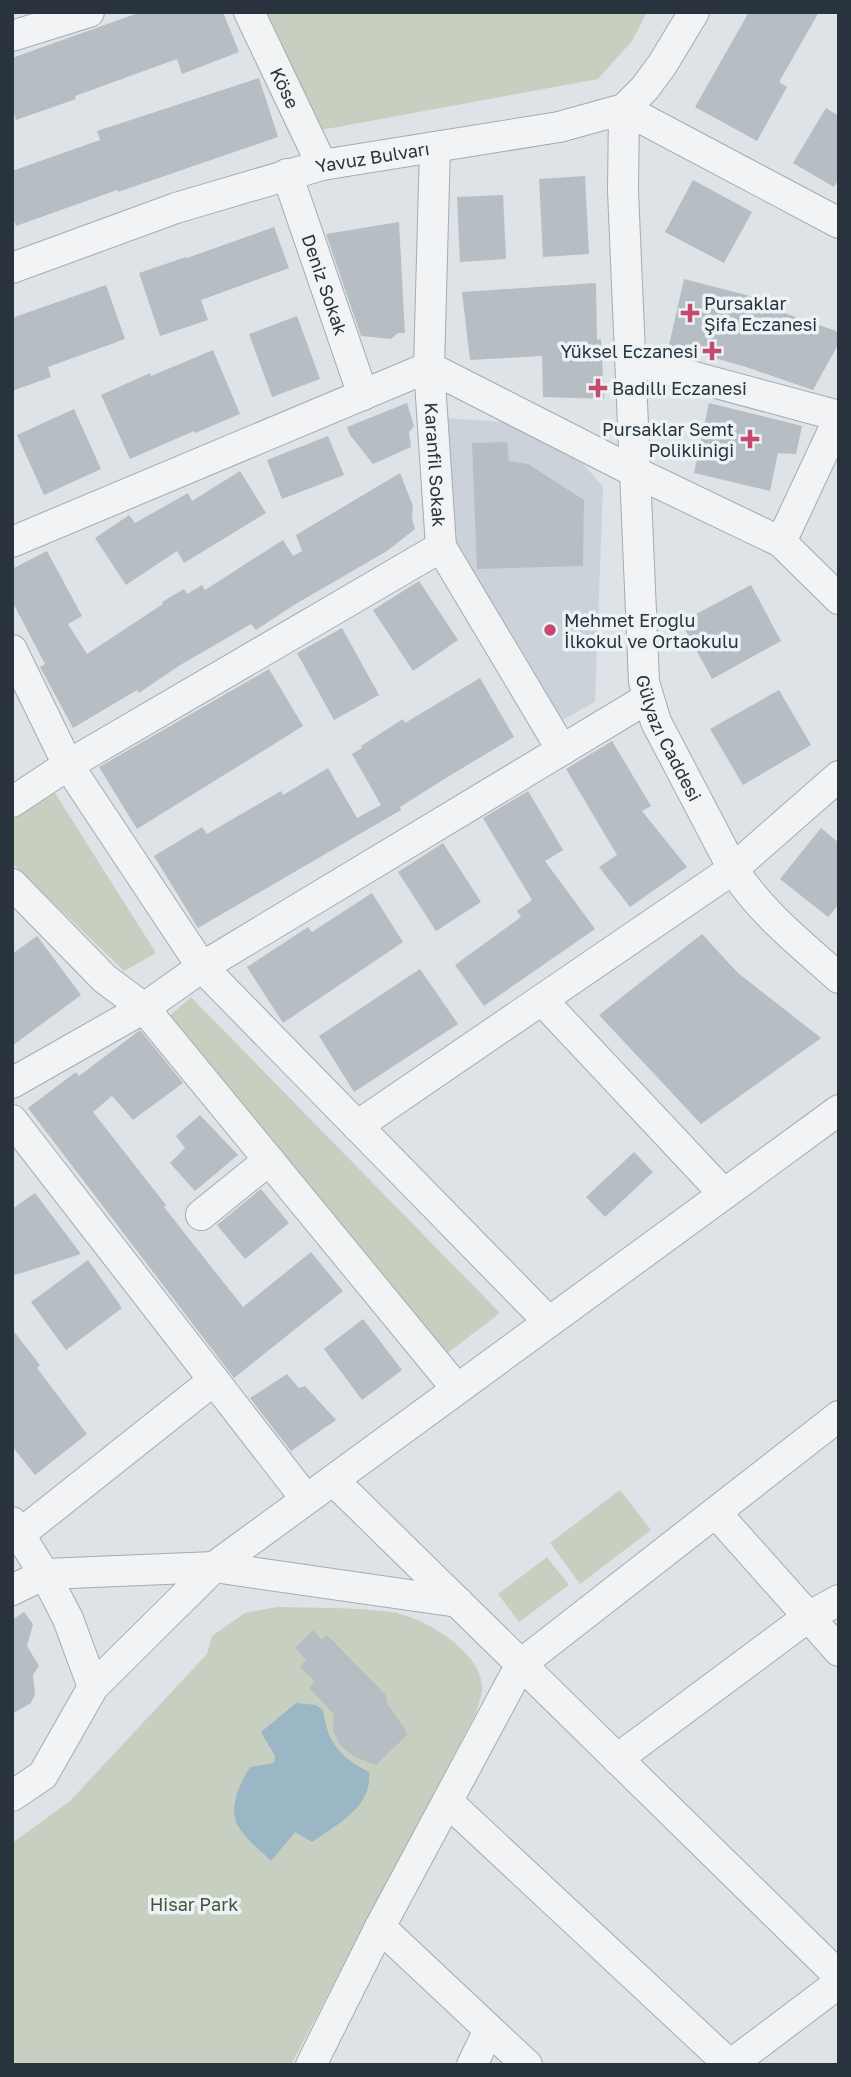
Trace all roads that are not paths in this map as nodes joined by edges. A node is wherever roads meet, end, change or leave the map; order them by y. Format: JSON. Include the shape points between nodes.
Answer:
{"nodes":[{"id":1,"x":89,"y":12,"type":"edge"},
{"id":2,"x":249,"y":12,"type":"edge"},
{"id":3,"x":694,"y":12,"type":"edge"},
{"id":4,"x":12,"y":36,"type":"edge"},
{"id":5,"x":624,"y":109,"type":"junction"},
{"id":6,"x":435,"y":147,"type":"junction"},
{"id":7,"x":322,"y":165,"type":"junction"},
{"id":8,"x":287,"y":174,"type":"junction"},
{"id":9,"x":839,"y":223,"type":"edge"},
{"id":10,"x":12,"y":268,"type":"edge"},
{"id":11,"x":631,"y":360,"type":"junction"},
{"id":12,"x":429,"y":367,"type":"junction"},
{"id":13,"x":363,"y":396,"type":"junction"},
{"id":14,"x":839,"y":417,"type":"edge"},
{"id":15,"x":635,"y":472,"type":"junction"},
{"id":16,"x":12,"y":542,"type":"edge"},
{"id":17,"x":781,"y":542,"type":"junction"},
{"id":18,"x":441,"y":547,"type":"junction"},
{"id":19,"x":839,"y":599,"type":"edge"},
{"id":20,"x":12,"y":650,"type":"edge"},
{"id":21,"x":648,"y":698,"type":"junction"},
{"id":22,"x":562,"y":750,"type":"junction"},
{"id":23,"x":68,"y":765,"type":"junction"},
{"id":24,"x":839,"y":776,"type":"edge"},
{"id":25,"x":12,"y":802,"type":"edge"},
{"id":26,"x":733,"y":869,"type":"junction"},
{"id":27,"x":12,"y":884,"type":"edge"},
{"id":28,"x":202,"y":967,"type":"junction"},
{"id":29,"x":839,"y":978,"type":"edge"},
{"id":30,"x":542,"y":1000,"type":"junction"},
{"id":31,"x":144,"y":1008,"type":"junction"},
{"id":32,"x":12,"y":1083,"type":"edge"},
{"id":33,"x":839,"y":1110,"type":"edge"},
{"id":34,"x":12,"y":1120,"type":"edge"},
{"id":35,"x":358,"y":1126,"type":"junction"},
{"id":36,"x":269,"y":1160,"type":"junction"},
{"id":37,"x":724,"y":1194,"type":"junction"},
{"id":38,"x":201,"y":1215,"type":"dead end"},
{"id":39,"x":549,"y":1322,"type":"junction"},
{"id":40,"x":214,"y":1380,"type":"junction"},
{"id":41,"x":457,"y":1389,"type":"junction"},
{"id":42,"x":839,"y":1416,"type":"edge"},
{"id":43,"x":333,"y":1480,"type":"junction"},
{"id":44,"x":306,"y":1499,"type":"junction"},
{"id":45,"x":716,"y":1513,"type":"junction"},
{"id":46,"x":16,"y":1528,"type":"edge"},
{"id":47,"x":214,"y":1567,"type":"junction"},
{"id":48,"x":45,"y":1574,"type":"junction"},
{"id":49,"x":12,"y":1590,"type":"edge"},
{"id":50,"x":839,"y":1600,"type":"edge"},
{"id":51,"x":458,"y":1602,"type":"junction"},
{"id":52,"x":808,"y":1617,"type":"junction"},
{"id":53,"x":839,"y":1651,"type":"edge"},
{"id":54,"x":521,"y":1664,"type":"junction"},
{"id":55,"x":93,"y":1687,"type":"junction"},
{"id":56,"x":617,"y":1759,"type":"junction"},
{"id":57,"x":12,"y":1796,"type":"edge"},
{"id":58,"x":448,"y":1802,"type":"junction"},
{"id":59,"x":380,"y":1927,"type":"junction"},
{"id":60,"x":839,"y":1976,"type":"edge"},
{"id":61,"x":839,"y":1983,"type":"edge"},
{"id":62,"x":489,"y":2030,"type":"junction"},
{"id":63,"x":311,"y":2065,"type":"edge"},
{"id":64,"x":471,"y":2065,"type":"edge"},
{"id":65,"x":527,"y":2065,"type":"edge"},
{"id":66,"x":730,"y":2065,"type":"edge"}],
"edges":[{"from":1,"to":4,"type":"street"},
{"from":2,"to":7,"type":"street","name":"Köse"},
{"from":3,"to":5,"type":"street","via":[[662,65]]},
{"from":5,"to":6,"type":"street","name":"Yavuz Bulvarı","via":[[559,127]]},
{"from":5,"to":9,"type":"street"},
{"from":5,"to":11,"type":"street","name":"Gülyazı Caddesi"},
{"from":6,"to":7,"type":"street","name":"Yavuz Bulvarı"},
{"from":6,"to":12,"type":"street","name":"Karanfil Sokak"},
{"from":7,"to":8,"type":"street","name":"Yavuz Bulvarı"},
{"from":8,"to":10,"type":"street","name":"Yavuz Bulvarı","via":[[176,208]]},
{"from":8,"to":13,"type":"street","name":"Deniz Sokak"},
{"from":11,"to":14,"type":"street"},
{"from":11,"to":15,"type":"street","name":"Gülyazı Caddesi"},
{"from":12,"to":13,"type":"street"},
{"from":12,"to":15,"type":"street"},
{"from":12,"to":18,"type":"street","name":"Karanfil Sokak"},
{"from":13,"to":16,"type":"street"},
{"from":14,"to":17,"type":"street"},
{"from":15,"to":17,"type":"street"},
{"from":15,"to":21,"type":"street","name":"Gülyazı Caddesi","via":[[641,646]]},
{"from":17,"to":19,"type":"street"},
{"from":18,"to":22,"type":"street","name":"Karanfil Sokak"},
{"from":18,"to":23,"type":"street"},
{"from":20,"to":23,"type":"street"},
{"from":21,"to":22,"type":"street"},
{"from":21,"to":26,"type":"street","name":"Gülyazı Caddesi","via":[[656,722]]},
{"from":22,"to":28,"type":"street"},
{"from":23,"to":25,"type":"street"},
{"from":23,"to":28,"type":"street"},
{"from":24,"to":26,"type":"street"},
{"from":26,"to":29,"type":"street","name":"Gülyazı Caddesi","via":[[758,904]]},
{"from":26,"to":30,"type":"street"},
{"from":27,"to":31,"type":"street","via":[[105,979]]},
{"from":28,"to":31,"type":"street"},
{"from":28,"to":35,"type":"street"},
{"from":30,"to":35,"type":"street"},
{"from":30,"to":37,"type":"street"},
{"from":31,"to":32,"type":"street"},
{"from":31,"to":36,"type":"street"},
{"from":33,"to":37,"type":"street"},
{"from":34,"to":40,"type":"street"},
{"from":35,"to":39,"type":"street"},
{"from":36,"to":38,"type":"street"},
{"from":36,"to":41,"type":"street"},
{"from":37,"to":39,"type":"street"},
{"from":39,"to":41,"type":"street"},
{"from":40,"to":44,"type":"street"},
{"from":40,"to":46,"type":"street"},
{"from":41,"to":43,"type":"street"},
{"from":42,"to":45,"type":"street"},
{"from":43,"to":44,"type":"street"},
{"from":43,"to":51,"type":"street"},
{"from":44,"to":47,"type":"street"},
{"from":45,"to":52,"type":"street"},
{"from":45,"to":54,"type":"street"},
{"from":46,"to":48,"type":"street"},
{"from":47,"to":48,"type":"street"},
{"from":47,"to":51,"type":"street"},
{"from":47,"to":55,"type":"street"},
{"from":48,"to":49,"type":"street"},
{"from":48,"to":55,"type":"street","via":[[68,1619]]},
{"from":50,"to":52,"type":"street"},
{"from":51,"to":54,"type":"street"},
{"from":52,"to":53,"type":"street"},
{"from":52,"to":56,"type":"street"},
{"from":54,"to":56,"type":"street"},
{"from":54,"to":58,"type":"street"},
{"from":55,"to":57,"type":"street","via":[[43,1775]]},
{"from":56,"to":60,"type":"street"},
{"from":58,"to":59,"type":"street"},
{"from":58,"to":66,"type":"street"},
{"from":59,"to":62,"type":"street"},
{"from":59,"to":63,"type":"street"},
{"from":61,"to":66,"type":"street"},
{"from":62,"to":64,"type":"street"},
{"from":62,"to":65,"type":"street"}]}
